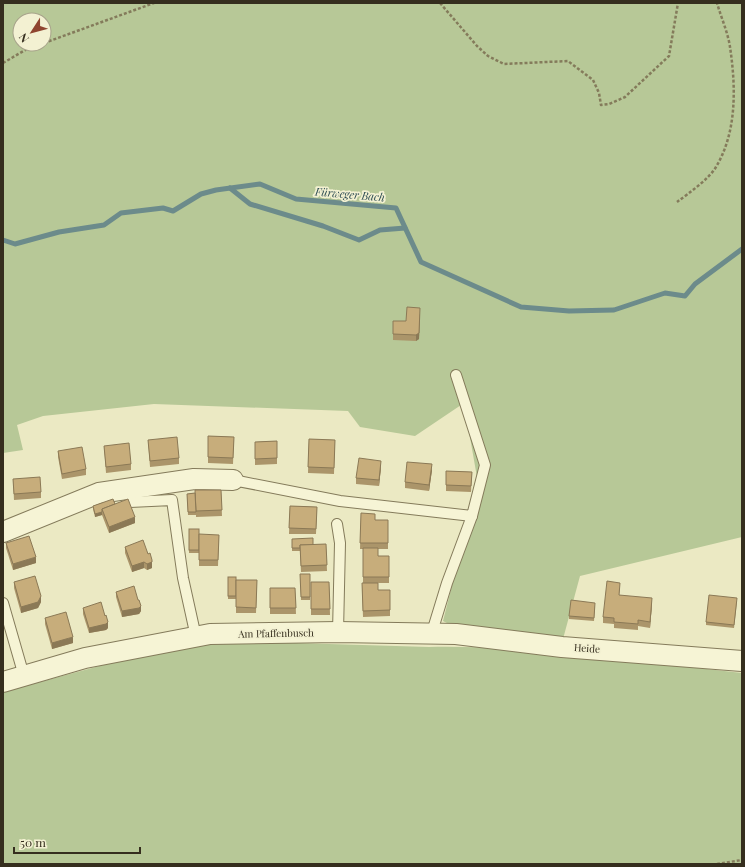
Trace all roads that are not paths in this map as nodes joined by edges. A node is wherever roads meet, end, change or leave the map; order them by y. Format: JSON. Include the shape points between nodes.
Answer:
{"nodes":[{"id":1,"x":456,"y":375,"type":"dead end"},
{"id":2,"x":233,"y":480,"type":"joint"},
{"id":3,"x":130,"y":502,"type":"edge"},
{"id":4,"x":472,"y":516,"type":"junction"},
{"id":5,"x":337,"y":524,"type":"dead end"},
{"id":6,"x":3,"y":532,"type":"edge"},
{"id":7,"x":3,"y":604,"type":"edge"},
{"id":8,"x":338,"y":632,"type":"junction"},
{"id":9,"x":432,"y":632,"type":"junction"},
{"id":10,"x":196,"y":637,"type":"junction"},
{"id":11,"x":742,"y":661,"type":"edge"},
{"id":12,"x":24,"y":676,"type":"junction"},
{"id":13,"x":3,"y":682,"type":"edge"}],
"edges":[{"from":1,"to":4,"type":"lane","via":[[485,465]]},
{"from":2,"to":4,"type":"lane","via":[[340,501]]},
{"from":2,"to":6,"type":"street","via":[[194,479],[99,493]]},
{"from":3,"to":10,"type":"lane","via":[[172,500],[183,578]]},
{"from":4,"to":9,"type":"lane"},
{"from":5,"to":8,"type":"lane","via":[[340,543]]},
{"from":7,"to":12,"type":"lane"},
{"from":8,"to":9,"type":"street","name":"Am Pfaffenbusch"},
{"from":8,"to":10,"type":"street","name":"Am Pfaffenbusch","via":[[210,634]]},
{"from":9,"to":11,"type":"street","name":"Heide","via":[[562,647]]},
{"from":10,"to":12,"type":"street","name":"Am Pfaffenbusch","via":[[85,658]]},
{"from":12,"to":13,"type":"street","name":"Am Pfaffenbusch"}]}
